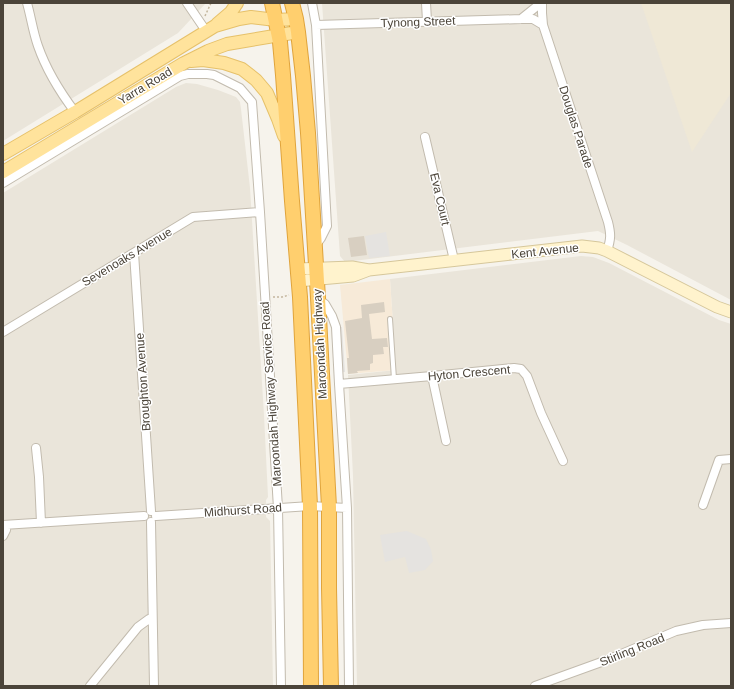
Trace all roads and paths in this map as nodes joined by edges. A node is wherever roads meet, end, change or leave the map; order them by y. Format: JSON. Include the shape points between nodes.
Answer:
{"nodes":[{"id":1,"x":27,"y":3,"type":"edge"},
{"id":2,"x":188,"y":3,"type":"edge"},
{"id":3,"x":237,"y":3,"type":"edge"},
{"id":4,"x":272,"y":3,"type":"edge"},
{"id":5,"x":292,"y":3,"type":"edge"},
{"id":6,"x":312,"y":3,"type":"edge"},
{"id":7,"x":426,"y":3,"type":"edge"},
{"id":8,"x":542,"y":3,"type":"edge"},
{"id":9,"x":521,"y":18,"type":"junction"},
{"id":10,"x":276,"y":20,"type":"junction"},
{"id":11,"x":427,"y":21,"type":"junction"},
{"id":12,"x":316,"y":25,"type":"junction"},
{"id":13,"x":543,"y":25,"type":"junction"},
{"id":14,"x":297,"y":26,"type":"junction"},
{"id":15,"x":210,"y":29,"type":"junction"},
{"id":16,"x":278,"y":36,"type":"junction"},
{"id":17,"x":227,"y":44,"type":"junction"},
{"id":18,"x":184,"y":63,"type":"junction"},
{"id":19,"x":124,"y":81,"type":"junction"},
{"id":20,"x":135,"y":98,"type":"junction"},
{"id":21,"x":75,"y":112,"type":"junction"},
{"id":22,"x":425,"y":137,"type":"dead end"},
{"id":23,"x":288,"y":147,"type":"junction"},
{"id":24,"x":3,"y":154,"type":"edge"},
{"id":25,"x":3,"y":172,"type":"edge"},
{"id":26,"x":3,"y":183,"type":"edge"},
{"id":27,"x":260,"y":212,"type":"junction"},
{"id":28,"x":314,"y":247,"type":"junction"},
{"id":29,"x":607,"y":251,"type":"junction"},
{"id":30,"x":134,"y":253,"type":"junction"},
{"id":31,"x":454,"y":260,"type":"junction"},
{"id":32,"x":316,"y":274,"type":"junction"},
{"id":33,"x":298,"y":275,"type":"junction"},
{"id":34,"x":290,"y":295,"type":"dead end"},
{"id":35,"x":265,"y":296,"type":"junction"},
{"id":36,"x":318,"y":298,"type":"junction"},
{"id":37,"x":731,"y":312,"type":"edge"},
{"id":38,"x":390,"y":319,"type":"dead end"},
{"id":39,"x":3,"y":332,"type":"edge"},
{"id":40,"x":432,"y":376,"type":"junction"},
{"id":41,"x":394,"y":379,"type":"junction"},
{"id":42,"x":339,"y":384,"type":"junction"},
{"id":43,"x":446,"y":441,"type":"dead end"},
{"id":44,"x":36,"y":448,"type":"dead end"},
{"id":45,"x":731,"y":459,"type":"edge"},
{"id":46,"x":563,"y":461,"type":"dead end"},
{"id":47,"x":703,"y":505,"type":"dead end"},
{"id":48,"x":310,"y":506,"type":"junction"},
{"id":49,"x":329,"y":507,"type":"junction"},
{"id":50,"x":278,"y":508,"type":"junction"},
{"id":51,"x":347,"y":508,"type":"junction"},
{"id":52,"x":151,"y":516,"type":"junction"},
{"id":53,"x":40,"y":523,"type":"junction"},
{"id":54,"x":5,"y":525,"type":"edge"},
{"id":55,"x":3,"y":536,"type":"edge"},
{"id":56,"x":152,"y":618,"type":"junction"},
{"id":57,"x":731,"y":623,"type":"edge"},
{"id":58,"x":90,"y":686,"type":"edge"},
{"id":59,"x":154,"y":686,"type":"edge"},
{"id":60,"x":281,"y":686,"type":"edge"},
{"id":61,"x":311,"y":686,"type":"edge"},
{"id":62,"x":331,"y":686,"type":"edge"},
{"id":63,"x":349,"y":686,"type":"edge"},
{"id":64,"x":535,"y":686,"type":"edge"}],
"edges":[{"from":1,"to":21,"type":"street","via":[[44,62]]},
{"from":2,"to":15,"type":"street"},
{"from":3,"to":15,"type":"main road","via":[[231,12]]},
{"from":4,"to":10,"type":"highway","name":"Maroondah Highway"},
{"from":5,"to":14,"type":"highway","name":"Maroondah Highway"},
{"from":6,"to":12,"type":"street"},
{"from":7,"to":11,"type":"street"},
{"from":8,"to":9,"type":"street"},
{"from":8,"to":13,"type":"street","name":"Douglas Parade"},
{"from":9,"to":11,"type":"street","name":"Tynong Street"},
{"from":9,"to":13,"type":"street","name":"Tynong Street","via":[[533,19]]},
{"from":10,"to":14,"type":"main road","name":"Yarra Road"},
{"from":10,"to":15,"type":"main road","name":"Yarra Road","via":[[239,19]]},
{"from":10,"to":16,"type":"highway","name":"Maroondah Highway"},
{"from":11,"to":12,"type":"street","name":"Tynong Street"},
{"from":12,"to":28,"type":"street","via":[[327,226]]},
{"from":13,"to":29,"type":"street","name":"Douglas Parade","via":[[608,222],[610,233]]},
{"from":14,"to":16,"type":"main road","name":"Yarra Road"},
{"from":14,"to":28,"type":"highway","name":"Maroondah Highway","via":[[308,133]]},
{"from":15,"to":17,"type":"main road","via":[[225,35]]},
{"from":15,"to":19,"type":"main road","name":"Yarra Road"},
{"from":16,"to":17,"type":"main road","name":"Yarra Road"},
{"from":16,"to":23,"type":"highway","name":"Maroondah Highway"},
{"from":17,"to":18,"type":"main road","name":"Yarra Road"},
{"from":18,"to":20,"type":"main road","name":"Yarra Road"},
{"from":18,"to":23,"type":"main road","via":[[203,60],[224,62],[242,69],[256,80],[267,93]]},
{"from":19,"to":20,"type":"main road"},
{"from":19,"to":21,"type":"main road","name":"Yarra Road"},
{"from":20,"to":25,"type":"main road","name":"Yarra Road"},
{"from":20,"to":26,"type":"street"},
{"from":20,"to":27,"type":"street","name":"Maroondah Highway Service Road","via":[[188,74],[214,75],[240,88],[252,102]]},
{"from":21,"to":24,"type":"main road","name":"Yarra Road"},
{"from":22,"to":31,"type":"street","name":"Eva Court"},
{"from":23,"to":33,"type":"highway","name":"Maroondah Highway"},
{"from":27,"to":30,"type":"street","name":"Sevenoaks Avenue","via":[[193,217]]},
{"from":27,"to":35,"type":"street","name":"Maroondah Highway Service Road"},
{"from":28,"to":32,"type":"highway","name":"Maroondah Highway"},
{"from":29,"to":31,"type":"main road","name":"Kent Avenue","via":[[582,246]]},
{"from":29,"to":37,"type":"main road","name":"Kent Avenue"},
{"from":30,"to":39,"type":"street","name":"Sevenoaks Avenue"},
{"from":30,"to":52,"type":"street","name":"Broughton Avenue"},
{"from":31,"to":32,"type":"main road","name":"Kent Avenue","via":[[369,270],[352,267]]},
{"from":32,"to":33,"type":"main road","name":"Kent Avenue"},
{"from":32,"to":36,"type":"highway","name":"Maroondah Highway"},
{"from":33,"to":48,"type":"highway","name":"Maroondah Highway"},
{"from":34,"to":35,"type":"path"},
{"from":35,"to":50,"type":"street","name":"Maroondah Highway Service Road"},
{"from":36,"to":42,"type":"street","via":[[325,304],[336,327]]},
{"from":36,"to":49,"type":"highway","name":"Maroondah Highway"},
{"from":38,"to":41,"type":"lane"},
{"from":40,"to":41,"type":"street","name":"Hyton Crescent"},
{"from":40,"to":43,"type":"street"},
{"from":40,"to":46,"type":"street","name":"Hyton Crescent","via":[[514,368],[521,370],[527,376]]},
{"from":41,"to":42,"type":"street","name":"Hyton Crescent"},
{"from":42,"to":51,"type":"street"},
{"from":44,"to":53,"type":"street"},
{"from":45,"to":47,"type":"street","via":[[719,460]]},
{"from":48,"to":49,"type":"street","name":"Midhurst Road"},
{"from":48,"to":50,"type":"street","name":"Midhurst Road"},
{"from":48,"to":61,"type":"highway","name":"Maroondah Highway"},
{"from":49,"to":51,"type":"street","name":"Midhurst Road"},
{"from":49,"to":62,"type":"highway","name":"Maroondah Highway"},
{"from":50,"to":52,"type":"street","name":"Midhurst Road"},
{"from":50,"to":60,"type":"street","name":"Maroondah Highway Service Road"},
{"from":51,"to":63,"type":"street"},
{"from":52,"to":53,"type":"street","name":"Midhurst Road"},
{"from":52,"to":56,"type":"street","name":"Broughton Avenue"},
{"from":53,"to":54,"type":"street","name":"Midhurst Road"},
{"from":54,"to":55,"type":"street"},
{"from":56,"to":58,"type":"street","via":[[138,627]]},
{"from":56,"to":59,"type":"street","name":"Broughton Avenue"},
{"from":57,"to":64,"type":"street","name":"Stirling Road","via":[[702,625],[676,631]]}]}
